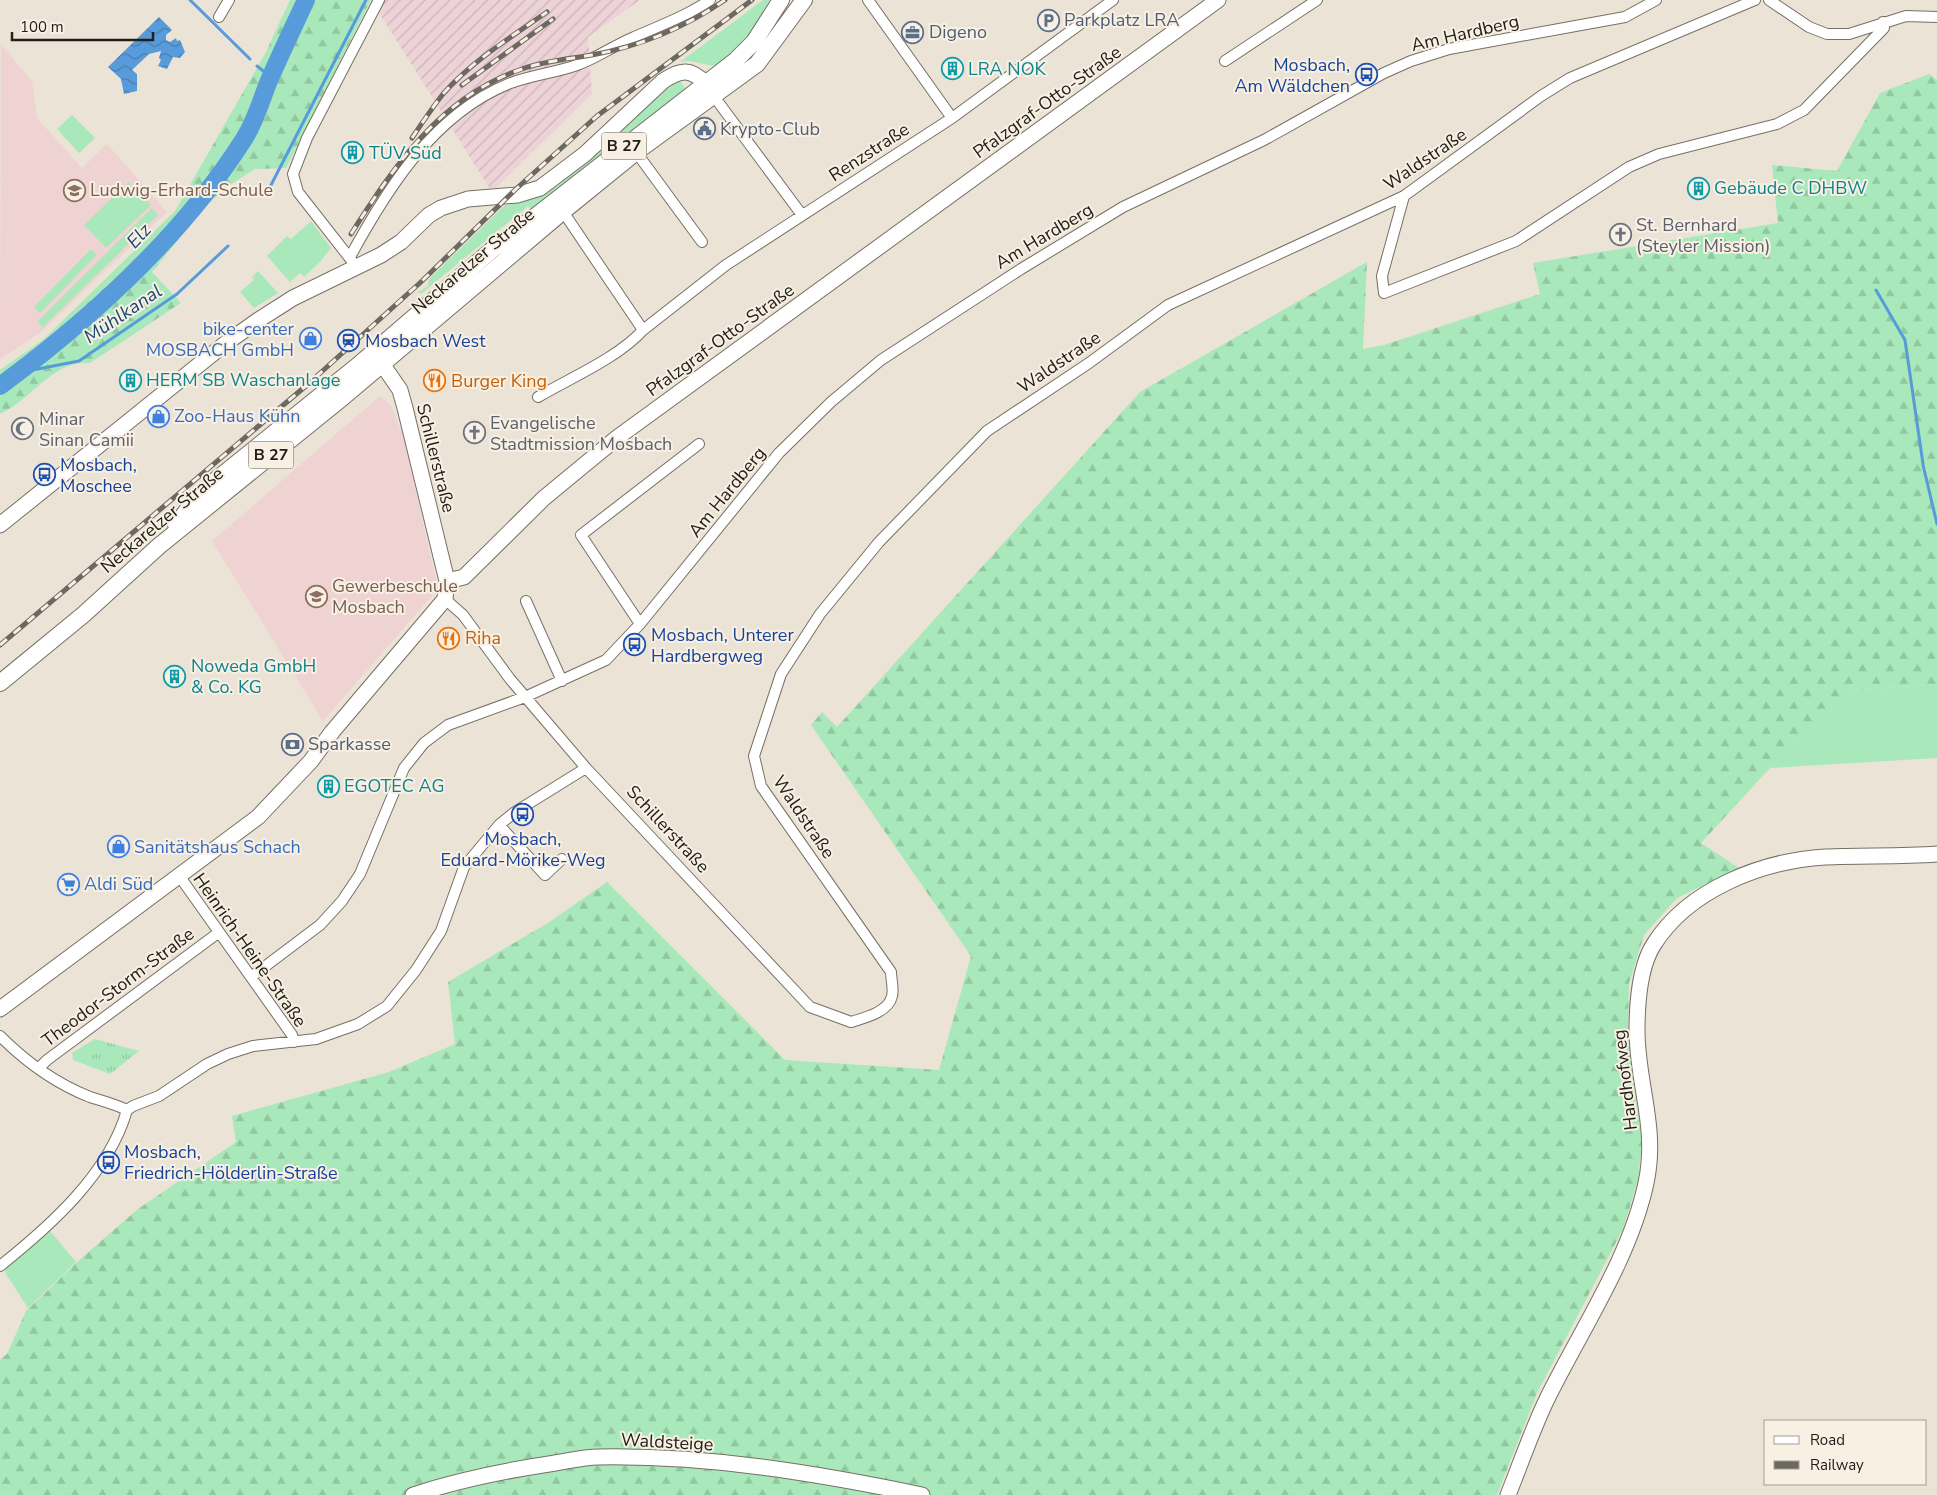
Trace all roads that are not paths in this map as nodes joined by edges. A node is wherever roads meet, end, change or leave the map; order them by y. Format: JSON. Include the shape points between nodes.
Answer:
{"nodes":[{"id":1,"x":229,"y":0,"type":"edge"},
{"id":2,"x":379,"y":0,"type":"edge"},
{"id":3,"x":710,"y":0,"type":"edge"},
{"id":4,"x":780,"y":0,"type":"edge"},
{"id":5,"x":804,"y":0,"type":"edge"},
{"id":6,"x":868,"y":0,"type":"edge"},
{"id":7,"x":1113,"y":0,"type":"edge"},
{"id":8,"x":1218,"y":0,"type":"edge"},
{"id":9,"x":1317,"y":0,"type":"edge"},
{"id":10,"x":1656,"y":0,"type":"edge"},
{"id":11,"x":1754,"y":0,"type":"edge"},
{"id":12,"x":1769,"y":0,"type":"edge"},
{"id":13,"x":219,"y":17,"type":"dead end"},
{"id":14,"x":1937,"y":17,"type":"edge"},
{"id":15,"x":1883,"y":22,"type":"junction"},
{"id":16,"x":1225,"y":62,"type":"dead end"},
{"id":17,"x":715,"y":98,"type":"junction"},
{"id":18,"x":952,"y":118,"type":"junction"},
{"id":19,"x":636,"y":152,"type":"junction"},
{"id":20,"x":1404,"y":196,"type":"junction"},
{"id":21,"x":544,"y":208,"type":"junction"},
{"id":22,"x":561,"y":213,"type":"junction"},
{"id":23,"x":802,"y":215,"type":"junction"},
{"id":24,"x":702,"y":242,"type":"dead end"},
{"id":25,"x":353,"y":263,"type":"junction"},
{"id":26,"x":643,"y":330,"type":"junction"},
{"id":27,"x":378,"y":358,"type":"junction"},
{"id":28,"x":538,"y":397,"type":"dead end"},
{"id":29,"x":699,"y":444,"type":"dead end"},
{"id":30,"x":0,"y":525,"type":"edge"},
{"id":31,"x":447,"y":581,"type":"junction"},
{"id":32,"x":445,"y":599,"type":"junction"},
{"id":33,"x":526,"y":601,"type":"dead end"},
{"id":34,"x":640,"y":624,"type":"junction"},
{"id":35,"x":562,"y":682,"type":"junction"},
{"id":36,"x":0,"y":683,"type":"edge"},
{"id":37,"x":525,"y":697,"type":"junction"},
{"id":38,"x":586,"y":768,"type":"junction"},
{"id":39,"x":499,"y":825,"type":"junction"},
{"id":40,"x":1937,"y":854,"type":"edge"},
{"id":41,"x":562,"y":859,"type":"dead end"},
{"id":42,"x":180,"y":877,"type":"junction"},
{"id":43,"x":218,"y":933,"type":"junction"},
{"id":44,"x":251,"y":977,"type":"junction"},
{"id":45,"x":892,"y":996,"type":"joint"},
{"id":46,"x":0,"y":1009,"type":"edge"},
{"id":47,"x":0,"y":1036,"type":"edge"},
{"id":48,"x":294,"y":1042,"type":"junction"},
{"id":49,"x":39,"y":1068,"type":"junction"},
{"id":50,"x":127,"y":1110,"type":"junction"},
{"id":51,"x":0,"y":1266,"type":"edge"},
{"id":52,"x":413,"y":1495,"type":"edge"},
{"id":53,"x":922,"y":1495,"type":"edge"},
{"id":54,"x":1508,"y":1495,"type":"edge"}],
"edges":[{"from":1,"to":13,"type":"street"},
{"from":2,"to":25,"type":"street","via":[[307,138],[293,174],[298,192]]},
{"from":3,"to":25,"type":"street","via":[[675,21],[592,59],[508,84],[466,107],[408,166],[373,215]]},
{"from":4,"to":17,"type":"main road","number":"B 27","via":[[754,42],[736,60]]},
{"from":5,"to":17,"type":"main road","name":"Neckarelzer Straße","number":"B 27","via":[[760,60]]},
{"from":6,"to":18,"type":"street"},
{"from":7,"to":18,"type":"street","name":"Renzstraße"},
{"from":8,"to":31,"type":"street","name":"Pfalzgraf-Otto-Straße","via":[[618,437],[544,498],[464,578]]},
{"from":9,"to":16,"type":"street"},
{"from":10,"to":34,"type":"street","name":"Am Hardberg","via":[[1626,17],[1449,49],[1411,61],[1372,78],[1264,140],[1123,207],[1021,269],[881,360],[831,402],[779,453]]},
{"from":11,"to":20,"type":"street","name":"Waldstraße","via":[[1570,78]]},
{"from":12,"to":15,"type":"street","via":[[1809,27],[1827,34],[1849,34]]},
{"from":14,"to":15,"type":"street","via":[[1906,16]]},
{"from":15,"to":20,"type":"street","via":[[1884,28],[1804,110],[1777,124],[1659,154],[1629,167],[1516,242],[1384,293],[1382,276]]},
{"from":17,"to":19,"type":"main road","name":"Neckarelzer Straße","number":"B 27"},
{"from":17,"to":21,"type":"main road","number":"B 27"},
{"from":17,"to":23,"type":"street"},
{"from":17,"to":25,"type":"street","via":[[693,73],[676,72],[663,80],[611,132],[552,181],[530,192],[468,199],[441,208],[401,242]]},
{"from":18,"to":23,"type":"street","name":"Renzstraße"},
{"from":19,"to":22,"type":"main road","name":"Neckarelzer Straße","number":"B 27"},
{"from":19,"to":24,"type":"street"},
{"from":20,"to":45,"type":"street","name":"Waldstraße","via":[[1168,305],[1089,364],[987,431],[879,542],[820,614],[781,674],[754,756],[761,786],[882,957],[891,972]]},
{"from":21,"to":22,"type":"street"},
{"from":21,"to":27,"type":"main road","number":"B 27"},
{"from":22,"to":26,"type":"street"},
{"from":22,"to":27,"type":"main road","name":"Neckarelzer Straße","number":"B 27"},
{"from":23,"to":26,"type":"street","name":"Renzstraße","via":[[726,265]]},
{"from":25,"to":30,"type":"street","via":[[226,343]]},
{"from":26,"to":28,"type":"street","name":"Renzstraße","via":[[608,357]]},
{"from":27,"to":31,"type":"street","name":"Schillerstraße","via":[[400,390]]},
{"from":27,"to":36,"type":"main road","name":"Neckarelzer Straße","number":"B 27","via":[[83,615]]},
{"from":29,"to":34,"type":"street","via":[[581,534]]},
{"from":31,"to":32,"type":"street"},
{"from":32,"to":37,"type":"street","name":"Schillerstraße","via":[[463,615]]},
{"from":32,"to":42,"type":"street","via":[[332,732],[312,761],[269,807]]},
{"from":33,"to":35,"type":"street"},
{"from":34,"to":35,"type":"street","name":"Am Hardberg","via":[[606,660]]},
{"from":35,"to":37,"type":"street","name":"Am Hardberg"},
{"from":37,"to":38,"type":"street","name":"Schillerstraße"},
{"from":37,"to":44,"type":"street","name":"Am Hardberg","via":[[448,725],[424,742],[404,768],[360,874],[342,900],[320,925]]},
{"from":38,"to":39,"type":"street"},
{"from":38,"to":45,"type":"street","name":"Schillerstraße","via":[[810,1007],[851,1022],[876,1014]]},
{"from":39,"to":41,"type":"street","via":[[545,875]]},
{"from":39,"to":48,"type":"street","via":[[464,867],[441,931],[393,1000],[358,1024],[316,1040]]},
{"from":40,"to":54,"type":"street","name":"Hardhofweg","via":[[1824,857],[1774,866],[1725,883],[1688,906],[1653,945],[1637,992],[1637,1034],[1651,1138],[1646,1182],[1631,1233],[1546,1401]]},
{"from":42,"to":43,"type":"street","name":"Heinrich-Heine-Straße"},
{"from":42,"to":46,"type":"street"},
{"from":43,"to":44,"type":"street","name":"Heinrich-Heine-Straße"},
{"from":43,"to":49,"type":"street","name":"Theodor-Storm-Straße"},
{"from":44,"to":48,"type":"street","name":"Heinrich-Heine-Straße"},
{"from":47,"to":49,"type":"street"},
{"from":48,"to":50,"type":"street","via":[[253,1046],[228,1054],[159,1096]]},
{"from":49,"to":50,"type":"street","via":[[89,1096]]},
{"from":50,"to":51,"type":"street","via":[[109,1153],[68,1206]]},
{"from":52,"to":53,"type":"street","name":"Waldsteige","via":[[453,1482],[596,1457],[699,1461],[843,1478]]}]}
